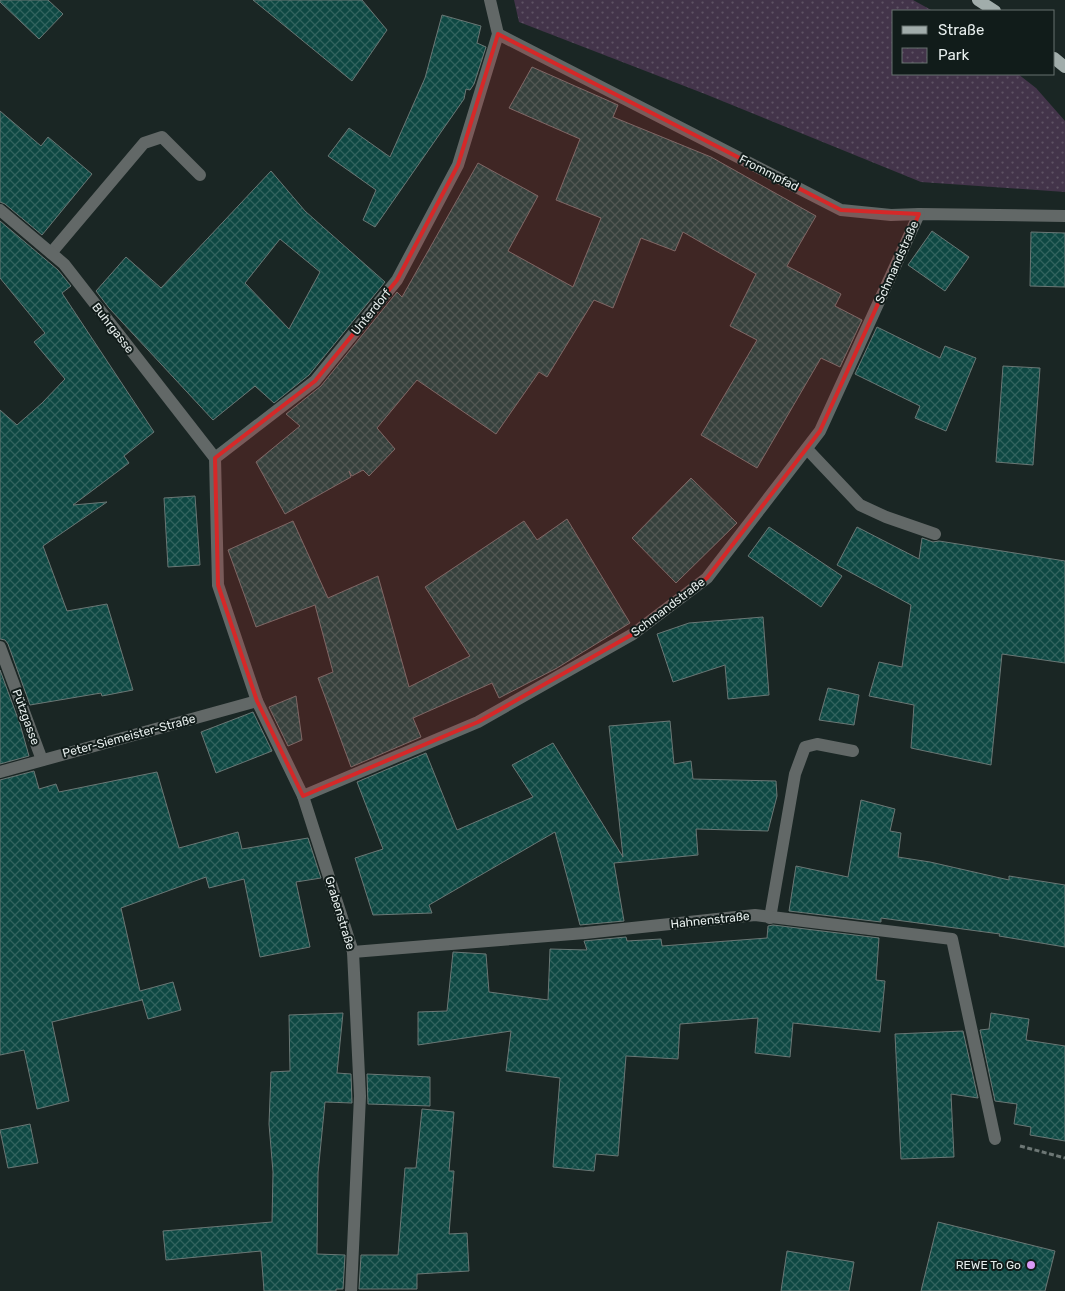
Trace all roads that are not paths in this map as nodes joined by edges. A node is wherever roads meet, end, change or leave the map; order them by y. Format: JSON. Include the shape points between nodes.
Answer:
{"nodes":[{"id":1,"x":490,"y":0,"type":"edge"},
{"id":2,"x":978,"y":0,"type":"edge"},
{"id":3,"x":993,"y":10,"type":"edge"},
{"id":4,"x":498,"y":34,"type":"junction"},
{"id":5,"x":1055,"y":59,"type":"edge"},
{"id":6,"x":1065,"y":67,"type":"edge"},
{"id":7,"x":200,"y":176,"type":"dead end"},
{"id":8,"x":0,"y":210,"type":"edge"},
{"id":9,"x":919,"y":214,"type":"junction"},
{"id":10,"x":1065,"y":216,"type":"edge"},
{"id":11,"x":51,"y":253,"type":"junction"},
{"id":12,"x":807,"y":448,"type":"junction"},
{"id":13,"x":215,"y":458,"type":"junction"},
{"id":14,"x":934,"y":534,"type":"dead end"},
{"id":15,"x":0,"y":647,"type":"edge"},
{"id":16,"x":257,"y":701,"type":"junction"},
{"id":17,"x":853,"y":751,"type":"dead end"},
{"id":18,"x":42,"y":760,"type":"junction"},
{"id":19,"x":0,"y":772,"type":"edge"},
{"id":20,"x":303,"y":796,"type":"junction"},
{"id":21,"x":770,"y":918,"type":"junction"},
{"id":22,"x":353,"y":952,"type":"junction"},
{"id":23,"x":995,"y":1139,"type":"road end"},
{"id":24,"x":351,"y":1291,"type":"edge"}],
"edges":[{"from":1,"to":4,"type":"street"},
{"from":2,"to":3,"type":"main road"},
{"from":4,"to":9,"type":"street","name":"Frommpfad","via":[[841,210]]},
{"from":4,"to":13,"type":"street","name":"Unterdorf","via":[[458,165],[397,280],[315,381]]},
{"from":5,"to":6,"type":"main road"},
{"from":7,"to":11,"type":"street","via":[[162,137],[144,143]]},
{"from":8,"to":11,"type":"street","name":"Buhrgasse"},
{"from":9,"to":10,"type":"street","name":"Frommpfad"},
{"from":9,"to":12,"type":"street","name":"Schmandstraße","via":[[820,431]]},
{"from":11,"to":13,"type":"street","name":"Buhrgasse","via":[[64,264]]},
{"from":12,"to":14,"type":"street","via":[[860,505]]},
{"from":12,"to":20,"type":"street","name":"Schmandstraße","via":[[707,578],[633,634],[478,722]]},
{"from":13,"to":16,"type":"street","name":"Grabenstraße","via":[[218,585]]},
{"from":15,"to":18,"type":"street","name":"Pützgasse"},
{"from":16,"to":18,"type":"street","name":"Peter-Siemeister-Straße"},
{"from":16,"to":20,"type":"street","name":"Grabenstraße"},
{"from":17,"to":21,"type":"street","via":[[818,744],[805,747],[795,774]]},
{"from":18,"to":19,"type":"street","name":"Peter-Siemeister-Straße"},
{"from":20,"to":22,"type":"street","name":"Grabenstraße"},
{"from":21,"to":22,"type":"street","name":"Hahnenstraße","via":[[755,915]]},
{"from":21,"to":23,"type":"street","name":"Hahnenstraße","via":[[952,939]]},
{"from":22,"to":24,"type":"street","name":"Grabenstraße","via":[[360,1096]]}]}
